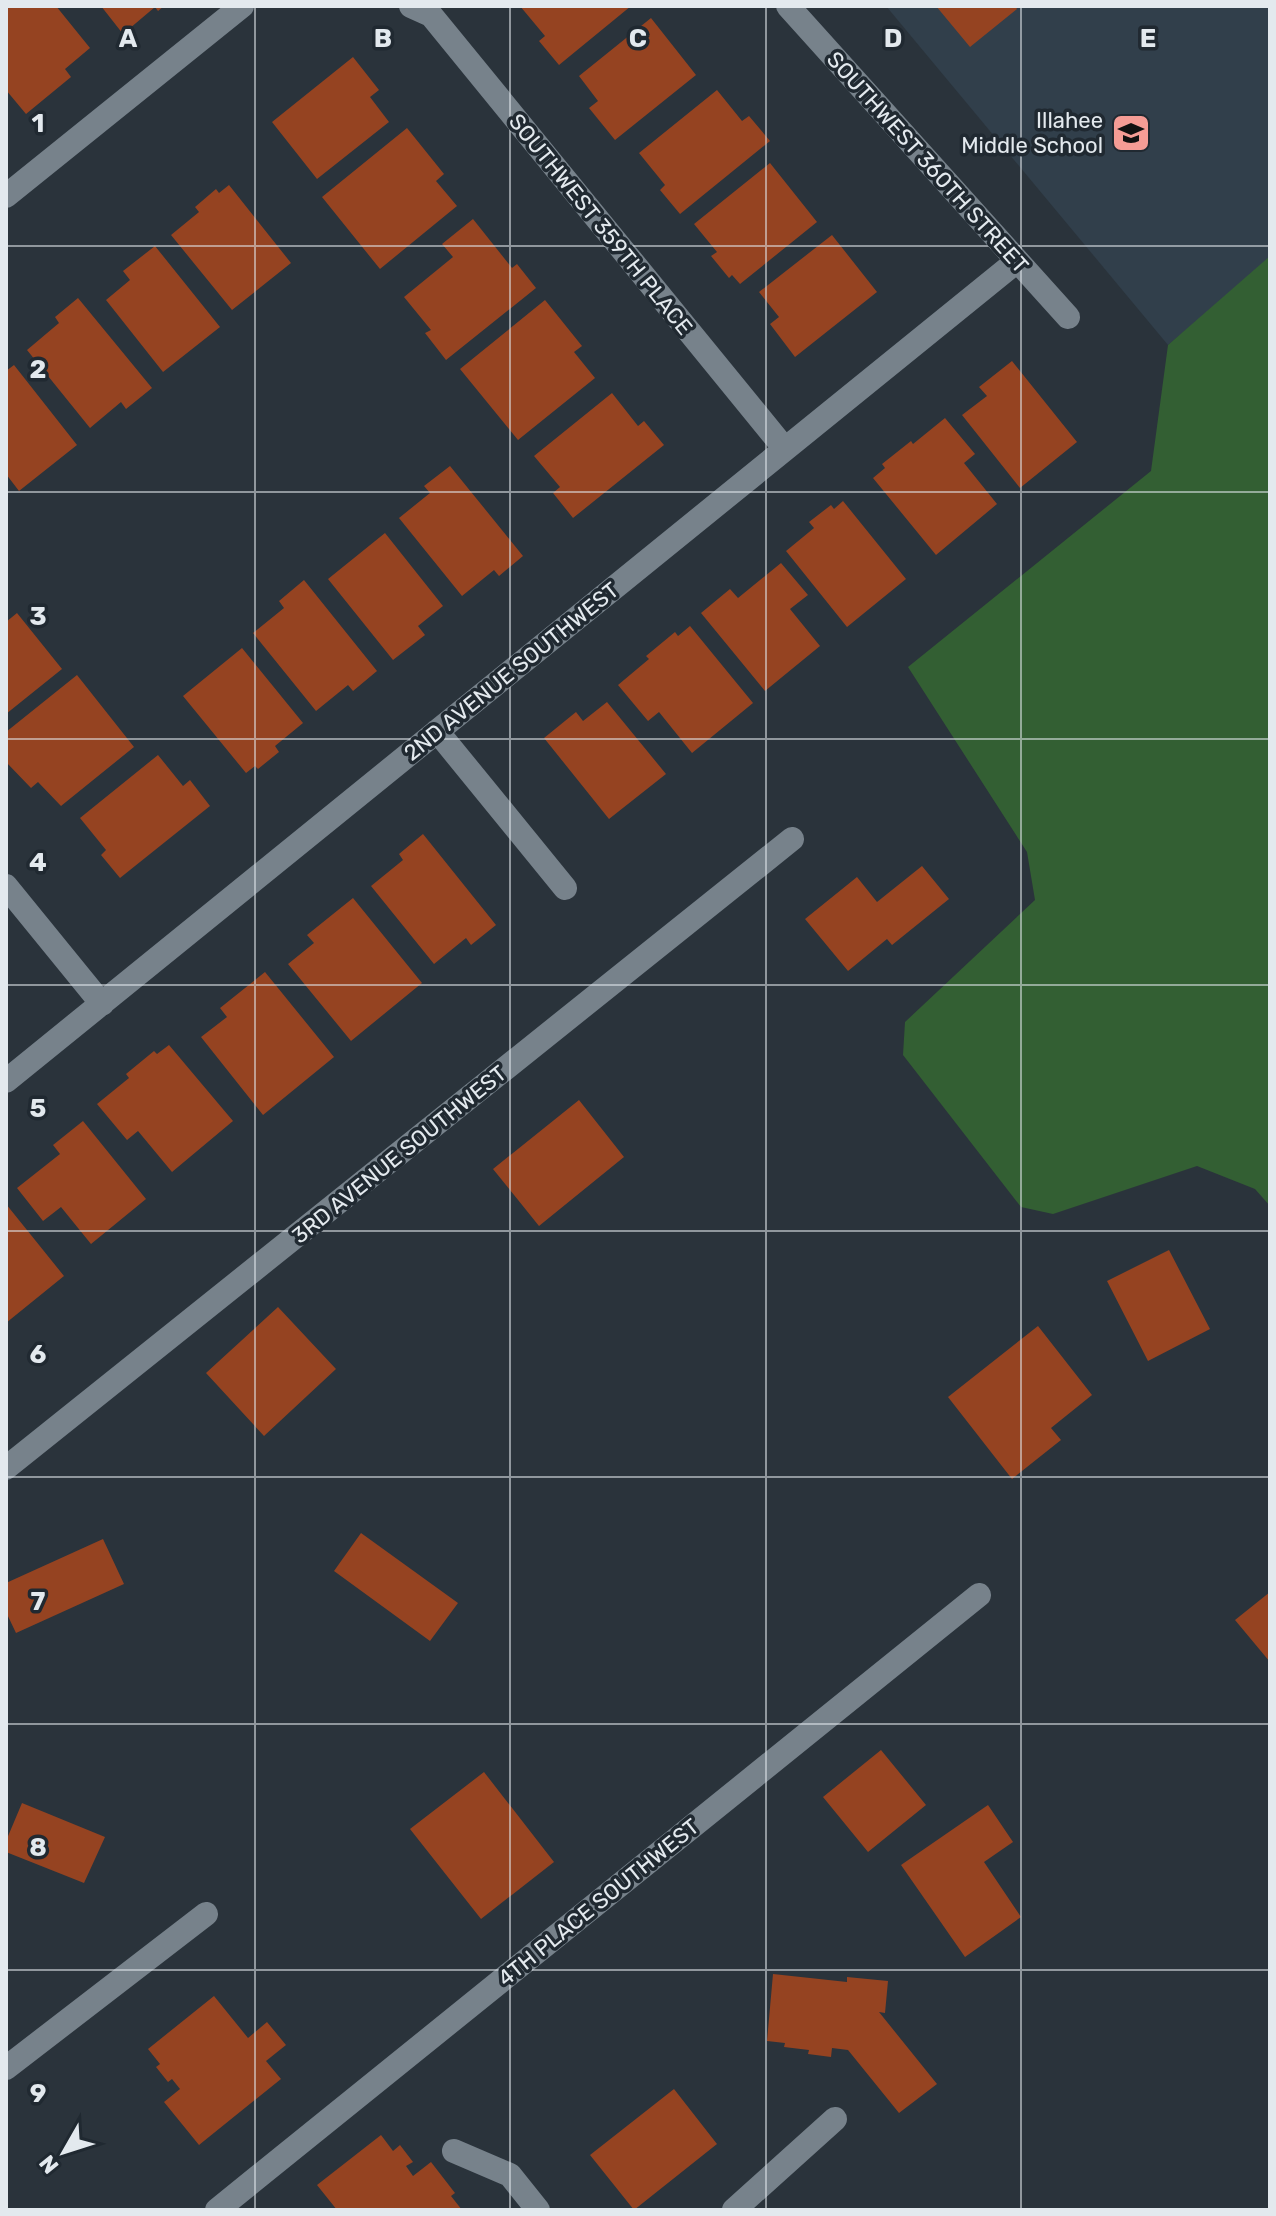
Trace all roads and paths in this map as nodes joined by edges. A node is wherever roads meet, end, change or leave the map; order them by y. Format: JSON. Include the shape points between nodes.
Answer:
{"nodes":[{"id":1,"x":242,"y":6,"type":"edge"},
{"id":2,"x":411,"y":6,"type":"edge"},
{"id":3,"x":788,"y":6,"type":"edge"},
{"id":4,"x":6,"y":196,"type":"edge"},
{"id":5,"x":1017,"y":261,"type":"junction"},
{"id":6,"x":1068,"y":317,"type":"dead end"},
{"id":7,"x":785,"y":449,"type":"junction"},
{"id":8,"x":437,"y":731,"type":"junction"},
{"id":9,"x":792,"y":839,"type":"dead end"},
{"id":10,"x":6,"y":886,"type":"edge"},
{"id":11,"x":565,"y":888,"type":"dead end"},
{"id":12,"x":102,"y":1004,"type":"junction"},
{"id":13,"x":6,"y":1081,"type":"edge"},
{"id":14,"x":6,"y":1468,"type":"edge"},
{"id":15,"x":979,"y":1595,"type":"dead end"},
{"id":16,"x":206,"y":1914,"type":"dead end"},
{"id":17,"x":6,"y":2068,"type":"edge"},
{"id":18,"x":835,"y":2119,"type":"dead end"},
{"id":19,"x":454,"y":2151,"type":"dead end"},
{"id":20,"x":217,"y":2210,"type":"edge"},
{"id":21,"x":538,"y":2210,"type":"edge"},
{"id":22,"x":734,"y":2210,"type":"edge"}],
"edges":[{"from":1,"to":4,"type":"street"},
{"from":2,"to":7,"type":"street","name":"SOUTHWEST 359TH PLACE","via":[[431,15]]},
{"from":3,"to":5,"type":"street","name":"SOUTHWEST 360TH STREET"},
{"from":5,"to":6,"type":"street","name":"SOUTHWEST 360TH STREET"},
{"from":5,"to":7,"type":"street","name":"2ND AVENUE SOUTHWEST"},
{"from":7,"to":8,"type":"street","name":"2ND AVENUE SOUTHWEST"},
{"from":8,"to":11,"type":"street"},
{"from":8,"to":12,"type":"street","name":"2ND AVENUE SOUTHWEST"},
{"from":9,"to":14,"type":"street","name":"3RD AVENUE SOUTHWEST"},
{"from":10,"to":12,"type":"street"},
{"from":12,"to":13,"type":"street","name":"2ND AVENUE SOUTHWEST"},
{"from":15,"to":20,"type":"street","name":"4TH PLACE SOUTHWEST"},
{"from":16,"to":17,"type":"street"},
{"from":18,"to":22,"type":"street"},
{"from":19,"to":21,"type":"street","via":[[510,2175]]}]}
